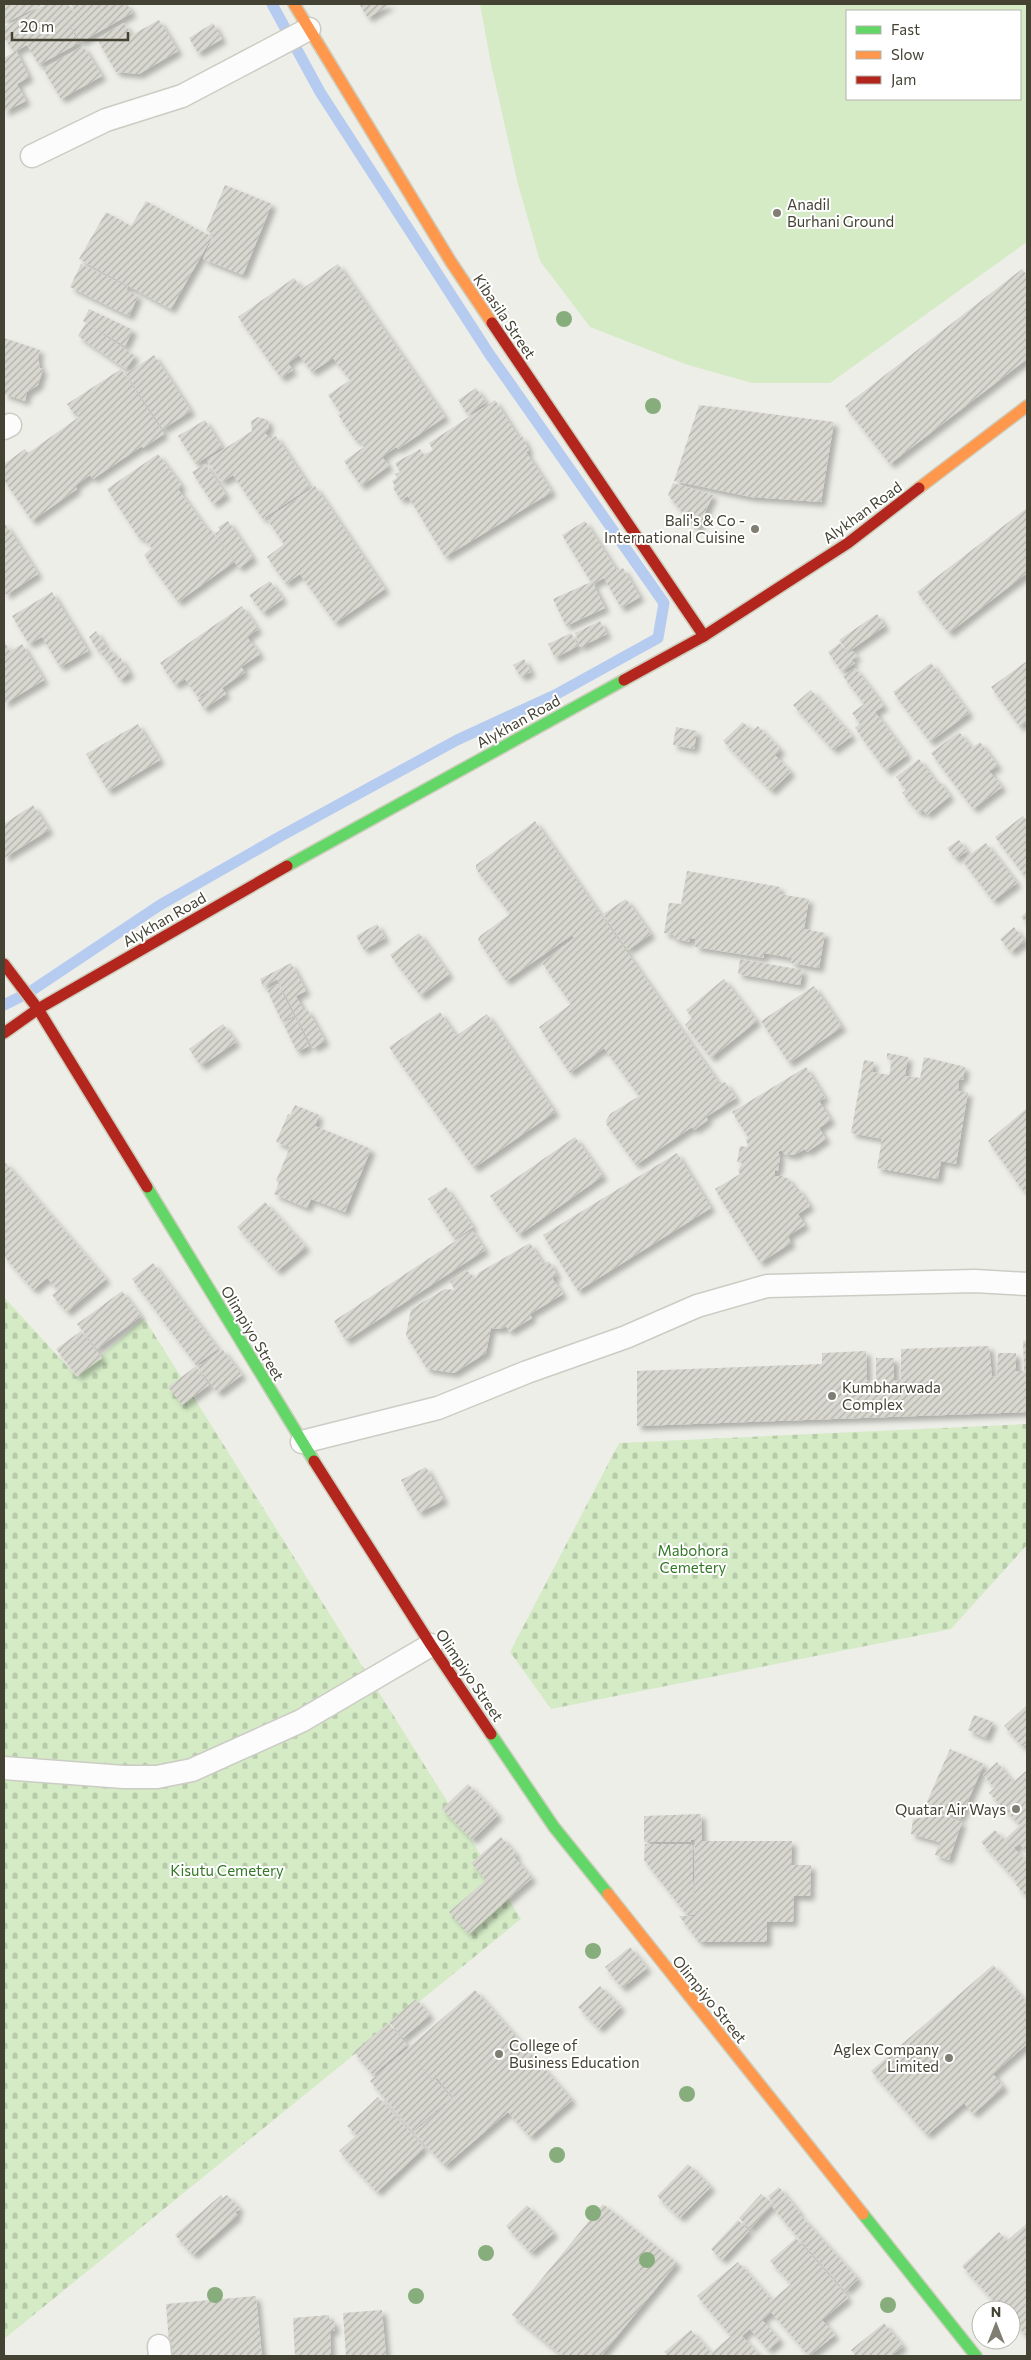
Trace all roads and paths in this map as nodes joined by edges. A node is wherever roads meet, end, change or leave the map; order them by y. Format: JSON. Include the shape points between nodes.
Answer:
{"nodes":[{"id":1,"x":294,"y":4,"type":"edge"},
{"id":2,"x":309,"y":29,"type":"junction"},
{"id":3,"x":32,"y":156,"type":"dead end"},
{"id":4,"x":1027,"y":406,"type":"edge"},
{"id":5,"x":704,"y":636,"type":"junction"},
{"id":6,"x":4,"y":964,"type":"edge"},
{"id":7,"x":38,"y":1009,"type":"junction"},
{"id":8,"x":4,"y":1033,"type":"edge"},
{"id":9,"x":1027,"y":1284,"type":"edge"},
{"id":10,"x":302,"y":1442,"type":"junction"},
{"id":11,"x":432,"y":1645,"type":"junction"},
{"id":12,"x":4,"y":1768,"type":"edge"},
{"id":13,"x":976,"y":2356,"type":"edge"}],
"edges":[{"from":1,"to":2,"type":"street","name":"Kibasila Street"},
{"from":2,"to":3,"type":"lane","via":[[182,96],[106,120]]},
{"from":2,"to":5,"type":"street","name":"Kibasila Street","via":[[451,262]]},
{"from":4,"to":5,"type":"street","name":"Alykhan Road","via":[[848,542]]},
{"from":5,"to":7,"type":"street","name":"Alykhan Road","via":[[417,792]]},
{"from":6,"to":7,"type":"street","name":"Olimpiyo Street"},
{"from":7,"to":8,"type":"street","name":"Alykhan Road"},
{"from":7,"to":10,"type":"street","name":"Olimpiyo Street"},
{"from":9,"to":10,"type":"lane","via":[[965,1281],[767,1286],[697,1306],[626,1337],[438,1408]]},
{"from":10,"to":11,"type":"street","name":"Olimpiyo Street"},
{"from":11,"to":12,"type":"lane","via":[[301,1721],[192,1770],[157,1777],[124,1777]]},
{"from":11,"to":13,"type":"street","name":"Olimpiyo Street","via":[[554,1827]]}]}
